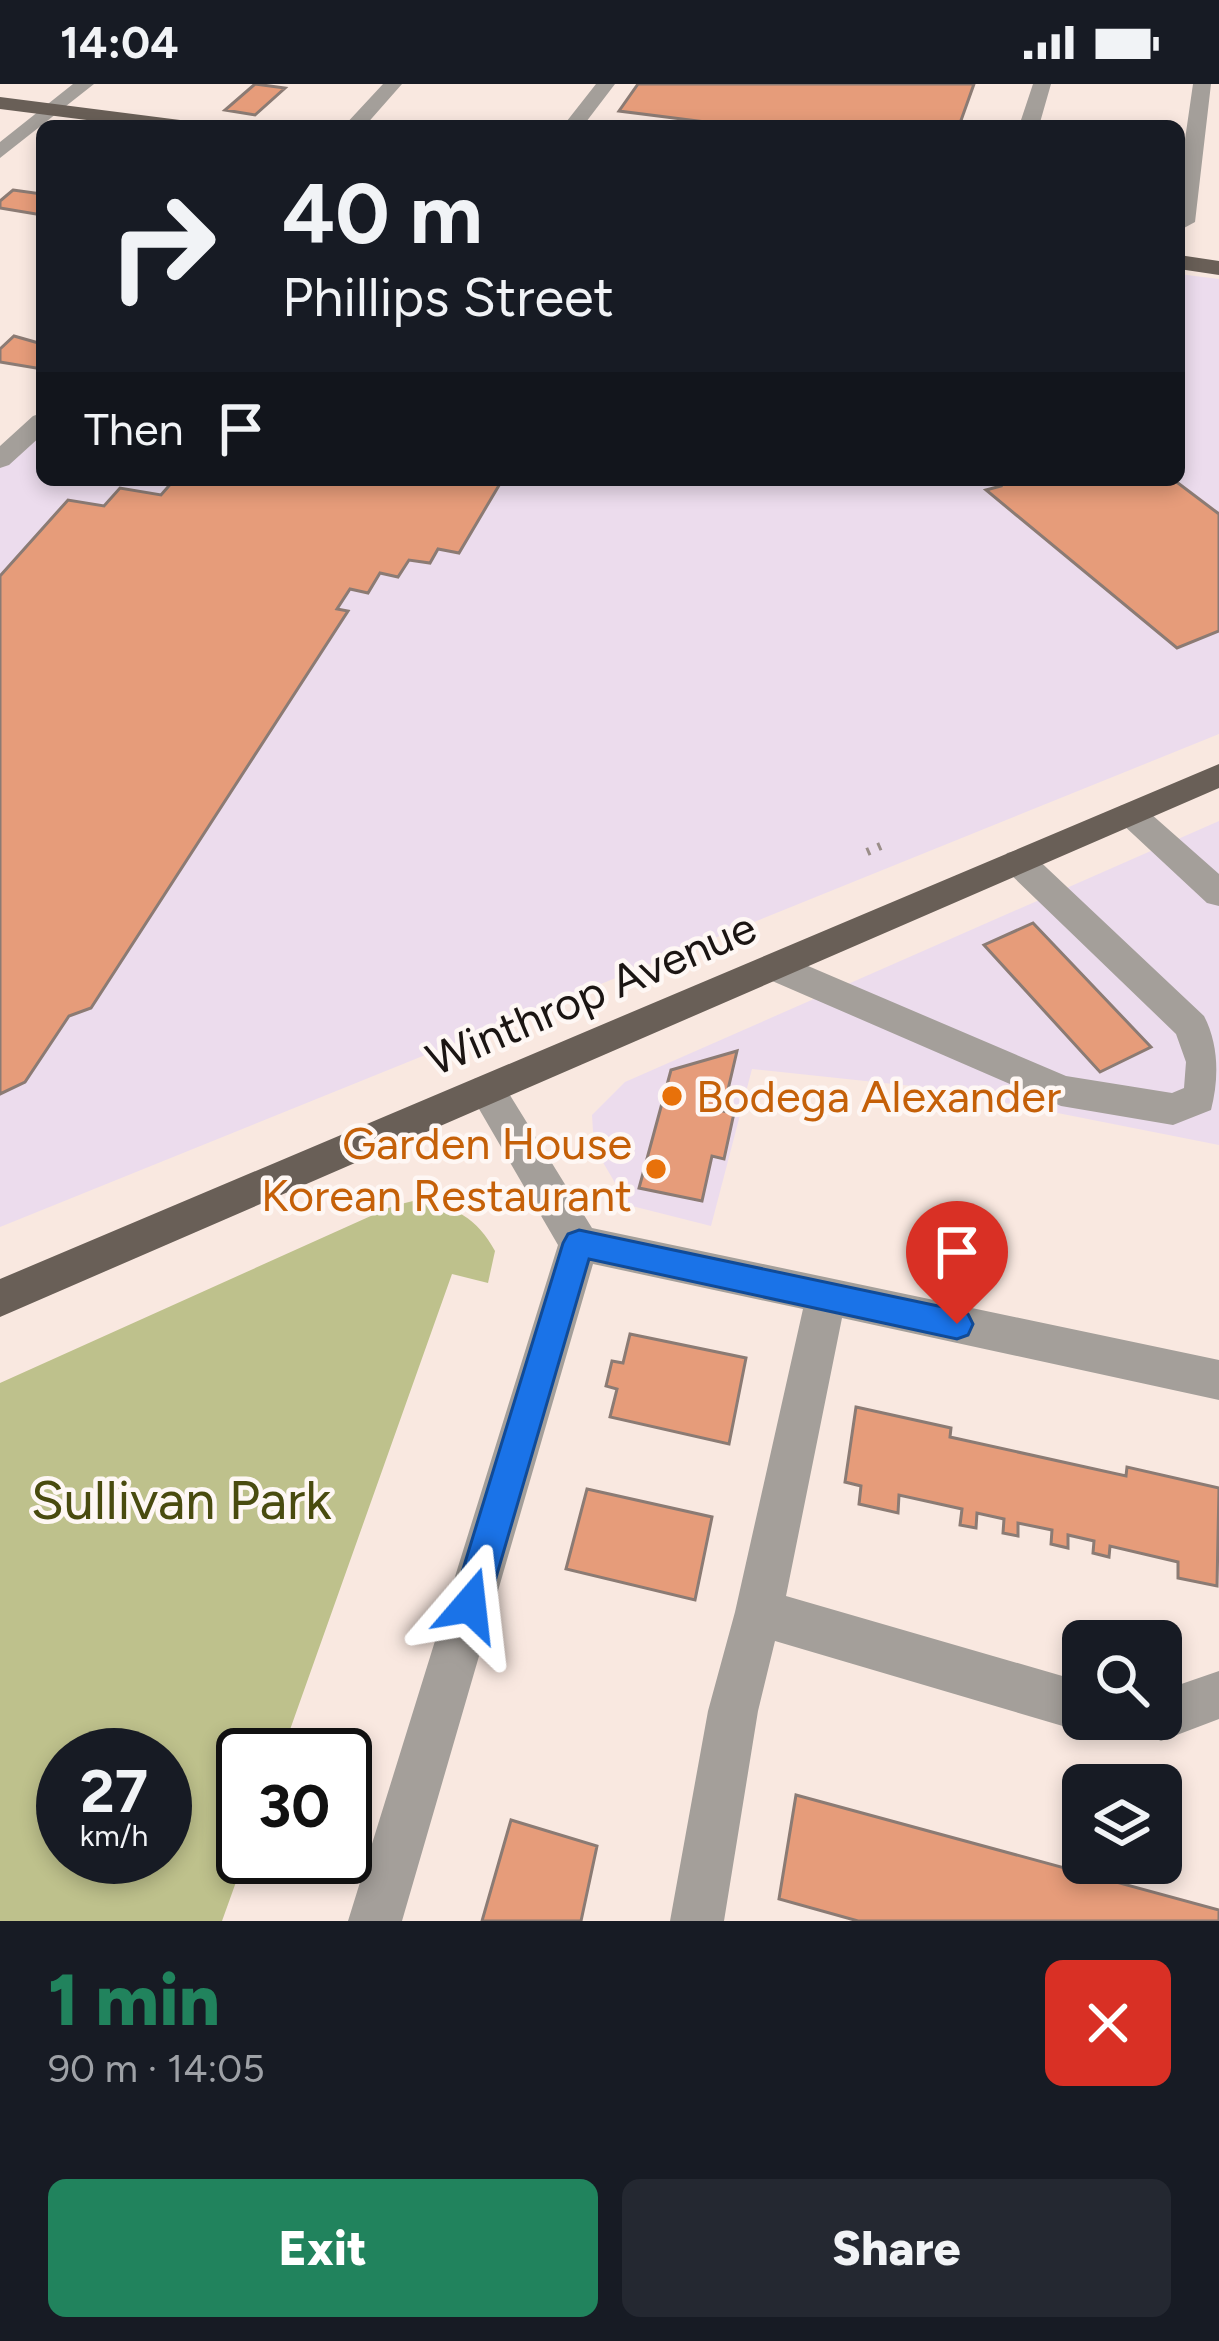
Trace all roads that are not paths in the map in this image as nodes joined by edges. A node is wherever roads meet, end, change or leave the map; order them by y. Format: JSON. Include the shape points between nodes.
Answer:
{"nodes":[{"id":1,"x":85,"y":84,"type":"edge"},
{"id":2,"x":393,"y":84,"type":"edge"},
{"id":3,"x":606,"y":84,"type":"edge"},
{"id":4,"x":1042,"y":84,"type":"edge"},
{"id":5,"x":1202,"y":84,"type":"edge"},
{"id":6,"x":0,"y":104,"type":"edge"},
{"id":7,"x":53,"y":110,"type":"junction"},
{"id":8,"x":40,"y":120,"type":"edge"},
{"id":9,"x":132,"y":120,"type":"edge"},
{"id":10,"x":360,"y":120,"type":"edge"},
{"id":11,"x":585,"y":120,"type":"edge"},
{"id":12,"x":1031,"y":120,"type":"edge"},
{"id":13,"x":36,"y":123,"type":"edge"},
{"id":14,"x":0,"y":152,"type":"edge"},
{"id":15,"x":1188,"y":223,"type":"edge"},
{"id":16,"x":1185,"y":263,"type":"edge"},
{"id":17,"x":1219,"y":268,"type":"edge"},
{"id":18,"x":36,"y":427,"type":"edge"},
{"id":19,"x":0,"y":460,"type":"edge"},
{"id":20,"x":1219,"y":776,"type":"edge"},
{"id":21,"x":1131,"y":814,"type":"junction"},
{"id":22,"x":1018,"y":862,"type":"junction"},
{"id":23,"x":1219,"y":894,"type":"edge"},
{"id":24,"x":775,"y":967,"type":"junction"},
{"id":25,"x":487,"y":1090,"type":"junction"},
{"id":26,"x":579,"y":1243,"type":"junction"},
{"id":27,"x":826,"y":1297,"type":"junction"},
{"id":28,"x":0,"y":1298,"type":"edge"},
{"id":29,"x":1219,"y":1380,"type":"edge"},
{"id":30,"x":759,"y":1612,"type":"junction"},
{"id":31,"x":1219,"y":1695,"type":"edge"},
{"id":32,"x":1062,"y":1701,"type":"edge"},
{"id":33,"x":1182,"y":1709,"type":"edge"},
{"id":34,"x":374,"y":1921,"type":"edge"},
{"id":35,"x":697,"y":1921,"type":"edge"}],
"edges":[{"from":1,"to":7,"type":"street"},
{"from":2,"to":10,"type":"street"},
{"from":3,"to":11,"type":"street"},
{"from":4,"to":12,"type":"street"},
{"from":5,"to":15,"type":"street"},
{"from":6,"to":7,"type":"main road"},
{"from":7,"to":8,"type":"street"},
{"from":7,"to":9,"type":"main road"},
{"from":13,"to":14,"type":"street"},
{"from":16,"to":17,"type":"main road"},
{"from":18,"to":19,"type":"street"},
{"from":20,"to":21,"type":"main road","name":"Winthrop Avenue"},
{"from":21,"to":22,"type":"main road","name":"Winthrop Avenue"},
{"from":21,"to":23,"type":"street"},
{"from":22,"to":24,"type":"main road","name":"Winthrop Avenue"},
{"from":22,"to":24,"type":"street","via":[[1191,1026],[1208,1082],[1198,1100],[1173,1109],[1061,1091]]},
{"from":24,"to":25,"type":"main road","name":"Winthrop Avenue"},
{"from":25,"to":26,"type":"street"},
{"from":25,"to":28,"type":"main road","name":"Winthrop Avenue"},
{"from":26,"to":27,"type":"street"},
{"from":26,"to":34,"type":"street"},
{"from":27,"to":29,"type":"street"},
{"from":27,"to":30,"type":"street"},
{"from":30,"to":32,"type":"street"},
{"from":30,"to":35,"type":"street"},
{"from":31,"to":33,"type":"street"}]}
